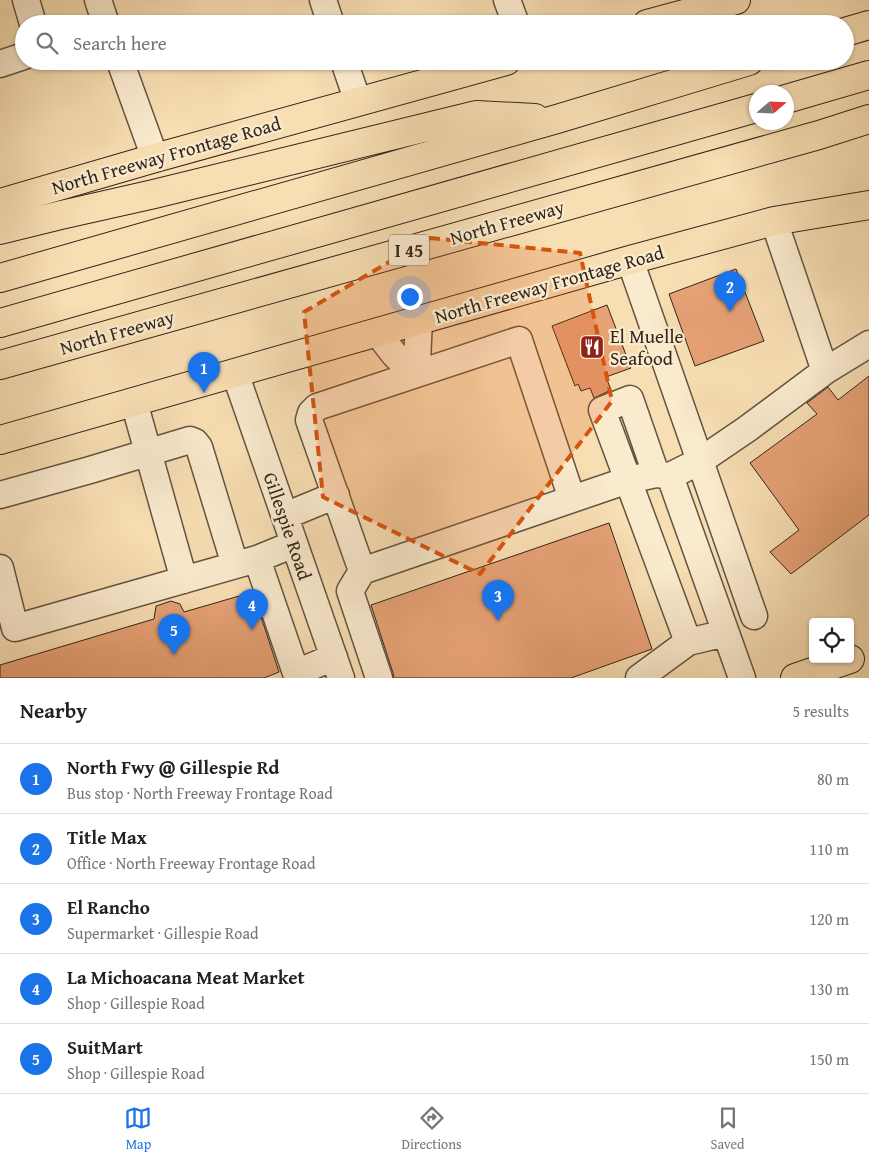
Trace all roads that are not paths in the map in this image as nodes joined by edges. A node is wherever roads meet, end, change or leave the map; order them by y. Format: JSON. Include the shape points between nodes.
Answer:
{"nodes":[{"id":1,"x":26,"y":0,"type":"edge"},
{"id":2,"x":98,"y":0,"type":"edge"},
{"id":3,"x":323,"y":0,"type":"edge"},
{"id":4,"x":507,"y":0,"type":"edge"},
{"id":5,"x":736,"y":0,"type":"edge"},
{"id":6,"x":675,"y":8,"type":"edge"},
{"id":7,"x":30,"y":15,"type":"edge"},
{"id":8,"x":103,"y":15,"type":"edge"},
{"id":9,"x":328,"y":15,"type":"edge"},
{"id":10,"x":513,"y":15,"type":"edge"},
{"id":11,"x":663,"y":15,"type":"edge"},
{"id":12,"x":869,"y":25,"type":"edge"},
{"id":13,"x":854,"y":29,"type":"edge"},
{"id":14,"x":15,"y":59,"type":"edge"},
{"id":15,"x":0,"y":64,"type":"edge"},
{"id":16,"x":123,"y":70,"type":"edge"},
{"id":17,"x":347,"y":70,"type":"edge"},
{"id":18,"x":474,"y":70,"type":"edge"},
{"id":19,"x":719,"y":70,"type":"edge"},
{"id":20,"x":869,"y":75,"type":"edge"},
{"id":21,"x":794,"y":97,"type":"edge"},
{"id":22,"x":358,"y":102,"type":"junction"},
{"id":23,"x":749,"y":110,"type":"edge"},
{"id":24,"x":557,"y":119,"type":"junction"},
{"id":25,"x":869,"y":119,"type":"edge"},
{"id":26,"x":819,"y":135,"type":"junction"},
{"id":27,"x":869,"y":136,"type":"edge"},
{"id":28,"x":155,"y":158,"type":"junction"},
{"id":29,"x":0,"y":203,"type":"edge"},
{"id":30,"x":869,"y":204,"type":"edge"},
{"id":31,"x":774,"y":221,"type":"junction"},
{"id":32,"x":0,"y":230,"type":"edge"},
{"id":33,"x":630,"y":260,"type":"junction"},
{"id":34,"x":0,"y":278,"type":"edge"},
{"id":35,"x":419,"y":320,"type":"junction"},
{"id":36,"x":0,"y":323,"type":"edge"},
{"id":37,"x":377,"y":332,"type":"junction"},
{"id":38,"x":869,"y":344,"type":"edge"},
{"id":39,"x":0,"y":364,"type":"edge"},
{"id":40,"x":825,"y":370,"type":"junction"},
{"id":41,"x":235,"y":373,"type":"junction"},
{"id":42,"x":414,"y":374,"type":"junction"},
{"id":43,"x":134,"y":402,"type":"junction"},
{"id":44,"x":0,"y":440,"type":"edge"},
{"id":45,"x":148,"y":452,"type":"junction"},
{"id":46,"x":700,"y":461,"type":"junction"},
{"id":47,"x":663,"y":475,"type":"junction"},
{"id":48,"x":628,"y":480,"type":"junction"},
{"id":49,"x":0,"y":495,"type":"edge"},
{"id":50,"x":336,"y":495,"type":"junction"},
{"id":51,"x":572,"y":499,"type":"junction"},
{"id":52,"x":285,"y":516,"type":"junction"},
{"id":53,"x":294,"y":544,"type":"junction"},
{"id":54,"x":246,"y":562,"type":"junction"},
{"id":55,"x":0,"y":568,"type":"edge"},
{"id":56,"x":362,"y":571,"type":"junction"},
{"id":57,"x":184,"y":580,"type":"junction"},
{"id":58,"x":754,"y":616,"type":"dead end"},
{"id":59,"x":726,"y":633,"type":"junction"},
{"id":60,"x":688,"y":642,"type":"junction"},
{"id":61,"x":869,"y":653,"type":"edge"},
{"id":62,"x":854,"y":658,"type":"edge"},
{"id":63,"x":838,"y":663,"type":"edge"},
{"id":64,"x":338,"y":668,"type":"edge"},
{"id":65,"x":379,"y":678,"type":"edge"},
{"id":66,"x":639,"y":678,"type":"edge"},
{"id":67,"x":742,"y":678,"type":"edge"},
{"id":68,"x":795,"y":678,"type":"edge"}],
"edges":[{"from":1,"to":7,"type":"street"},
{"from":2,"to":8,"type":"street"},
{"from":3,"to":9,"type":"street"},
{"from":4,"to":10,"type":"street"},
{"from":5,"to":6,"type":"main road"},
{"from":6,"to":11,"type":"main road"},
{"from":12,"to":13,"type":"main road"},
{"from":14,"to":15,"type":"street"},
{"from":16,"to":28,"type":"street"},
{"from":17,"to":22,"type":"street"},
{"from":18,"to":22,"type":"main road","name":"North Freeway Frontage Road"},
{"from":19,"to":24,"type":"main road"},
{"from":20,"to":21,"type":"main road"},
{"from":22,"to":28,"type":"main road","name":"North Freeway Frontage Road"},
{"from":23,"to":36,"type":"main road","number":"I 45"},
{"from":24,"to":32,"type":"main road","via":[[476,115]]},
{"from":24,"to":34,"type":"main road"},
{"from":25,"to":26,"type":"main road","name":"North Freeway","number":"I 45"},
{"from":26,"to":27,"type":"main road"},
{"from":26,"to":39,"type":"main road","name":"North Freeway","number":"I 45"},
{"from":28,"to":29,"type":"main road","name":"North Freeway Frontage Road"},
{"from":30,"to":31,"type":"main road","name":"North Freeway Frontage Road"},
{"from":31,"to":33,"type":"main road","name":"North Freeway Frontage Road"},
{"from":31,"to":40,"type":"street"},
{"from":33,"to":35,"type":"main road","name":"North Freeway Frontage Road"},
{"from":33,"to":46,"type":"street"},
{"from":35,"to":37,"type":"main road","name":"North Freeway Frontage Road"},
{"from":35,"to":42,"type":"street"},
{"from":37,"to":41,"type":"main road","name":"North Freeway Frontage Road"},
{"from":37,"to":42,"type":"street","via":[[390,351]]},
{"from":38,"to":40,"type":"street"},
{"from":40,"to":46,"type":"street"},
{"from":41,"to":43,"type":"main road","name":"North Freeway Frontage Road"},
{"from":41,"to":52,"type":"street","name":"Gillespie Road"},
{"from":42,"to":50,"type":"street","via":[[317,407],[311,414],[310,420]]},
{"from":42,"to":51,"type":"street","via":[[519,340]]},
{"from":43,"to":44,"type":"main road","name":"North Freeway Frontage Road"},
{"from":43,"to":45,"type":"street"},
{"from":45,"to":49,"type":"street"},
{"from":45,"to":54,"type":"street","via":[[190,440],[195,442]]},
{"from":45,"to":57,"type":"street"},
{"from":46,"to":47,"type":"street"},
{"from":46,"to":58,"type":"street"},
{"from":47,"to":48,"type":"street"},
{"from":47,"to":48,"type":"street","via":[[630,399],[602,410]]},
{"from":47,"to":59,"type":"street"},
{"from":48,"to":51,"type":"street"},
{"from":48,"to":60,"type":"street"},
{"from":50,"to":52,"type":"street"},
{"from":50,"to":56,"type":"street"},
{"from":51,"to":56,"type":"street"},
{"from":52,"to":53,"type":"street","name":"Gillespie Road"},
{"from":53,"to":54,"type":"street"},
{"from":53,"to":64,"type":"street","name":"Gillespie Road"},
{"from":54,"to":57,"type":"street"},
{"from":54,"to":64,"type":"street","via":[[296,673]]},
{"from":55,"to":57,"type":"street","via":[[15,628]]},
{"from":56,"to":65,"type":"street","via":[[350,591]]},
{"from":59,"to":60,"type":"street"},
{"from":59,"to":67,"type":"street"},
{"from":60,"to":66,"type":"street"},
{"from":61,"to":62,"type":"main road"},
{"from":63,"to":68,"type":"main road"}]}
